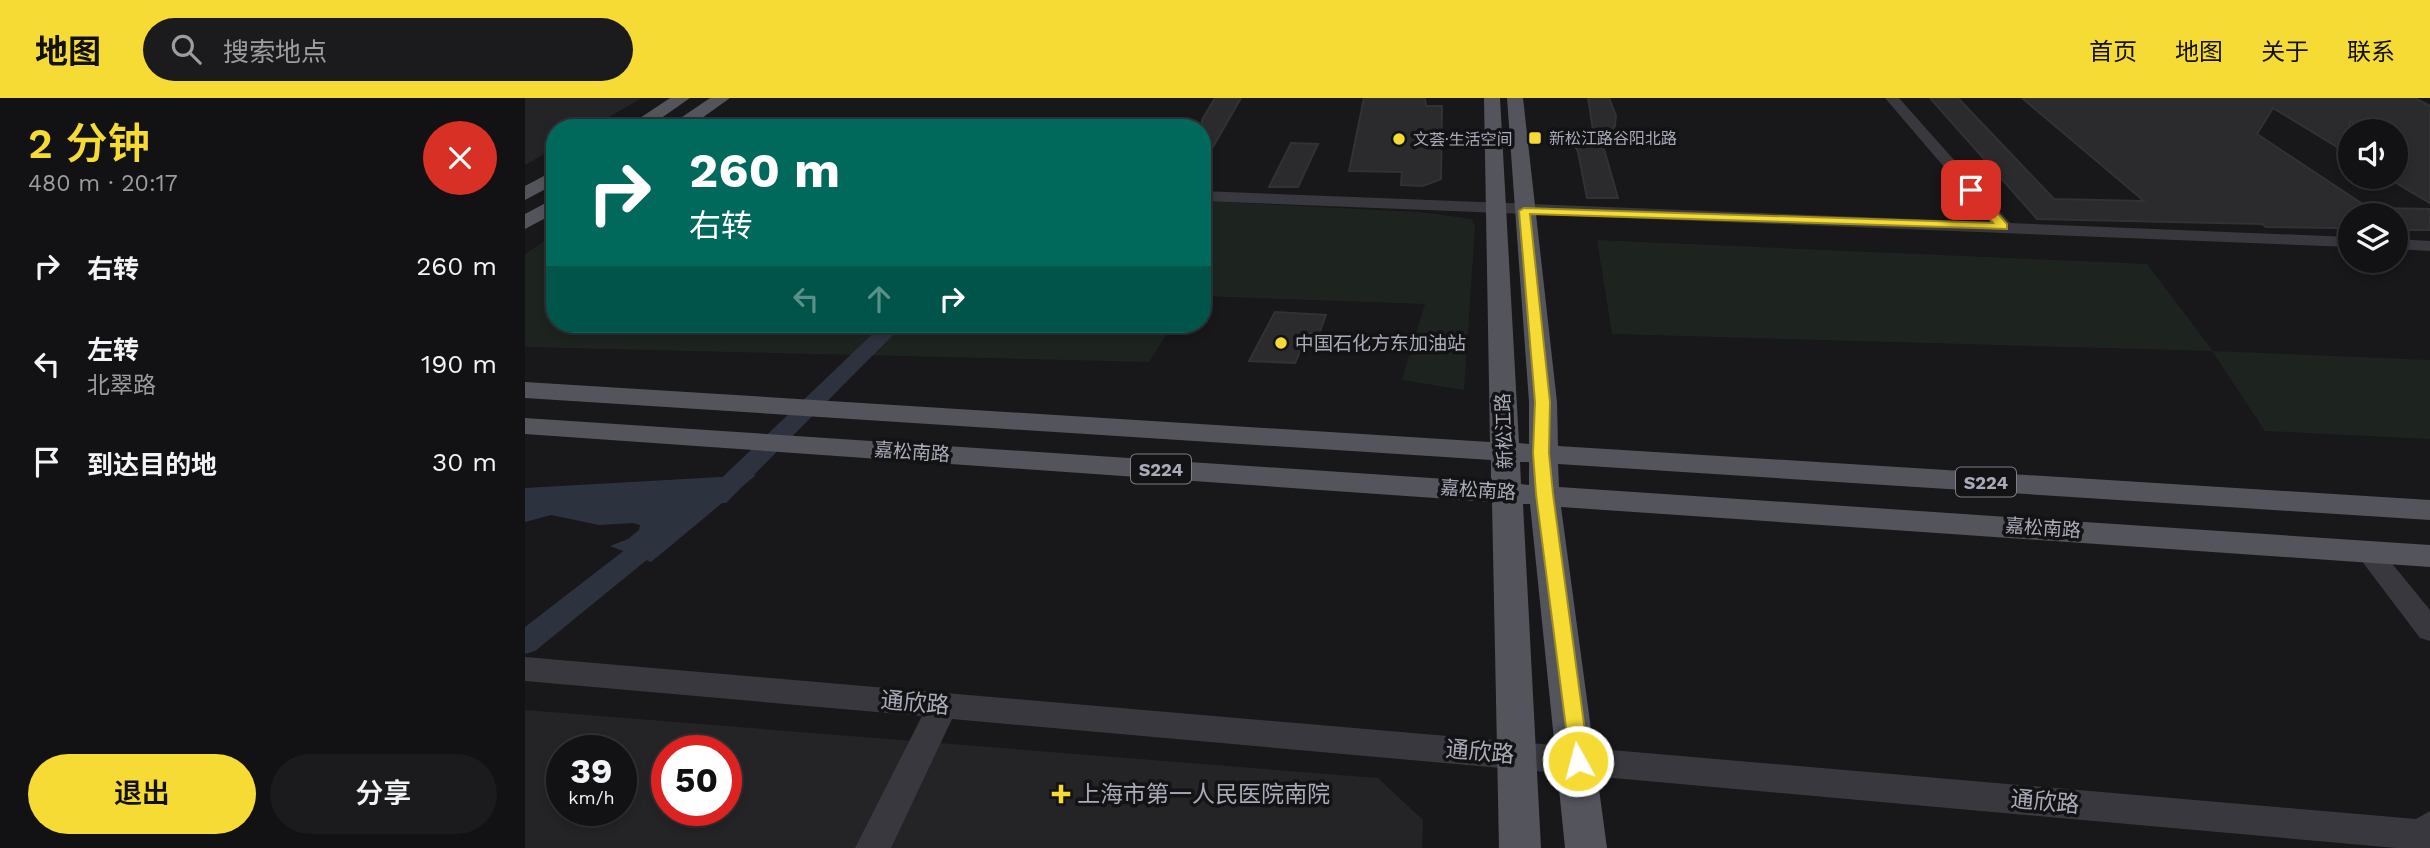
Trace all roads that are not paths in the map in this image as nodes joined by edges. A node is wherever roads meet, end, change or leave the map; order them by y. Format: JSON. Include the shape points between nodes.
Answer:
{"nodes":[{"id":1,"x":683,"y":98,"type":"edge"},
{"id":2,"x":722,"y":98,"type":"edge"},
{"id":3,"x":1492,"y":98,"type":"edge"},
{"id":4,"x":1515,"y":98,"type":"edge"},
{"id":5,"x":1892,"y":98,"type":"edge"},
{"id":6,"x":649,"y":119,"type":"edge"},
{"id":7,"x":689,"y":119,"type":"edge"},
{"id":8,"x":546,"y":181,"type":"edge"},
{"id":9,"x":525,"y":194,"type":"edge"},
{"id":10,"x":1211,"y":197,"type":"edge"},
{"id":11,"x":546,"y":210,"type":"edge"},
{"id":12,"x":1497,"y":210,"type":"junction"},
{"id":13,"x":1524,"y":211,"type":"junction"},
{"id":14,"x":525,"y":223,"type":"edge"},
{"id":15,"x":2003,"y":226,"type":"junction"},
{"id":16,"x":2338,"y":241,"type":"edge"},
{"id":17,"x":2408,"y":245,"type":"edge"},
{"id":18,"x":2430,"y":246,"type":"edge"},
{"id":19,"x":525,"y":390,"type":"edge"},
{"id":20,"x":525,"y":426,"type":"edge"},
{"id":21,"x":1504,"y":451,"type":"junction"},
{"id":22,"x":1541,"y":453,"type":"junction"},
{"id":23,"x":1506,"y":492,"type":"junction"},
{"id":24,"x":1544,"y":494,"type":"junction"},
{"id":25,"x":2430,"y":510,"type":"edge"},
{"id":26,"x":2367,"y":550,"type":"junction"},
{"id":27,"x":2430,"y":556,"type":"edge"},
{"id":28,"x":2430,"y":629,"type":"edge"},
{"id":29,"x":525,"y":669,"type":"edge"},
{"id":30,"x":943,"y":705,"type":"junction"},
{"id":31,"x":1516,"y":755,"type":"junction"},
{"id":32,"x":1578,"y":761,"type":"junction"},
{"id":33,"x":2428,"y":836,"type":"edge"},
{"id":34,"x":873,"y":848,"type":"edge"},
{"id":35,"x":1520,"y":848,"type":"edge"},
{"id":36,"x":1586,"y":848,"type":"edge"}],
"edges":[{"from":1,"to":6,"type":"main road"},
{"from":2,"to":7,"type":"main road"},
{"from":3,"to":12,"type":"main road","name":"新松江路"},
{"from":4,"to":13,"type":"main road","name":"新松江路"},
{"from":5,"to":15,"type":"street"},
{"from":8,"to":9,"type":"main road"},
{"from":10,"to":12,"type":"street"},
{"from":11,"to":14,"type":"main road"},
{"from":12,"to":13,"type":"street"},
{"from":12,"to":21,"type":"main road","name":"新松江路"},
{"from":13,"to":15,"type":"street"},
{"from":13,"to":22,"type":"main road","name":"新松江路","via":[[1543,402]]},
{"from":15,"to":16,"type":"street"},
{"from":17,"to":18,"type":"street"},
{"from":19,"to":21,"type":"main road","name":"嘉松南路","number":"S224"},
{"from":20,"to":23,"type":"main road","name":"嘉松南路","number":"S224"},
{"from":21,"to":22,"type":"main road","name":"嘉松南路","number":"S224"},
{"from":21,"to":23,"type":"main road","name":"新松江路"},
{"from":22,"to":24,"type":"main road","name":"新松江路"},
{"from":22,"to":25,"type":"main road","name":"嘉松南路","number":"S224"},
{"from":23,"to":24,"type":"main road","name":"嘉松南路","number":"S224"},
{"from":23,"to":31,"type":"main road","name":"新松江路"},
{"from":24,"to":26,"type":"main road","name":"嘉松南路","number":"S224"},
{"from":24,"to":32,"type":"main road","name":"新松江路"},
{"from":26,"to":27,"type":"main road","name":"嘉松南路","number":"S224"},
{"from":26,"to":28,"type":"street"},
{"from":29,"to":30,"type":"street","name":"通欣路"},
{"from":30,"to":31,"type":"street","name":"通欣路"},
{"from":30,"to":34,"type":"street"},
{"from":31,"to":32,"type":"street","name":"通欣路"},
{"from":31,"to":35,"type":"main road","name":"新松江路"},
{"from":32,"to":33,"type":"street","name":"通欣路"},
{"from":32,"to":36,"type":"main road","name":"新松江路"}]}
